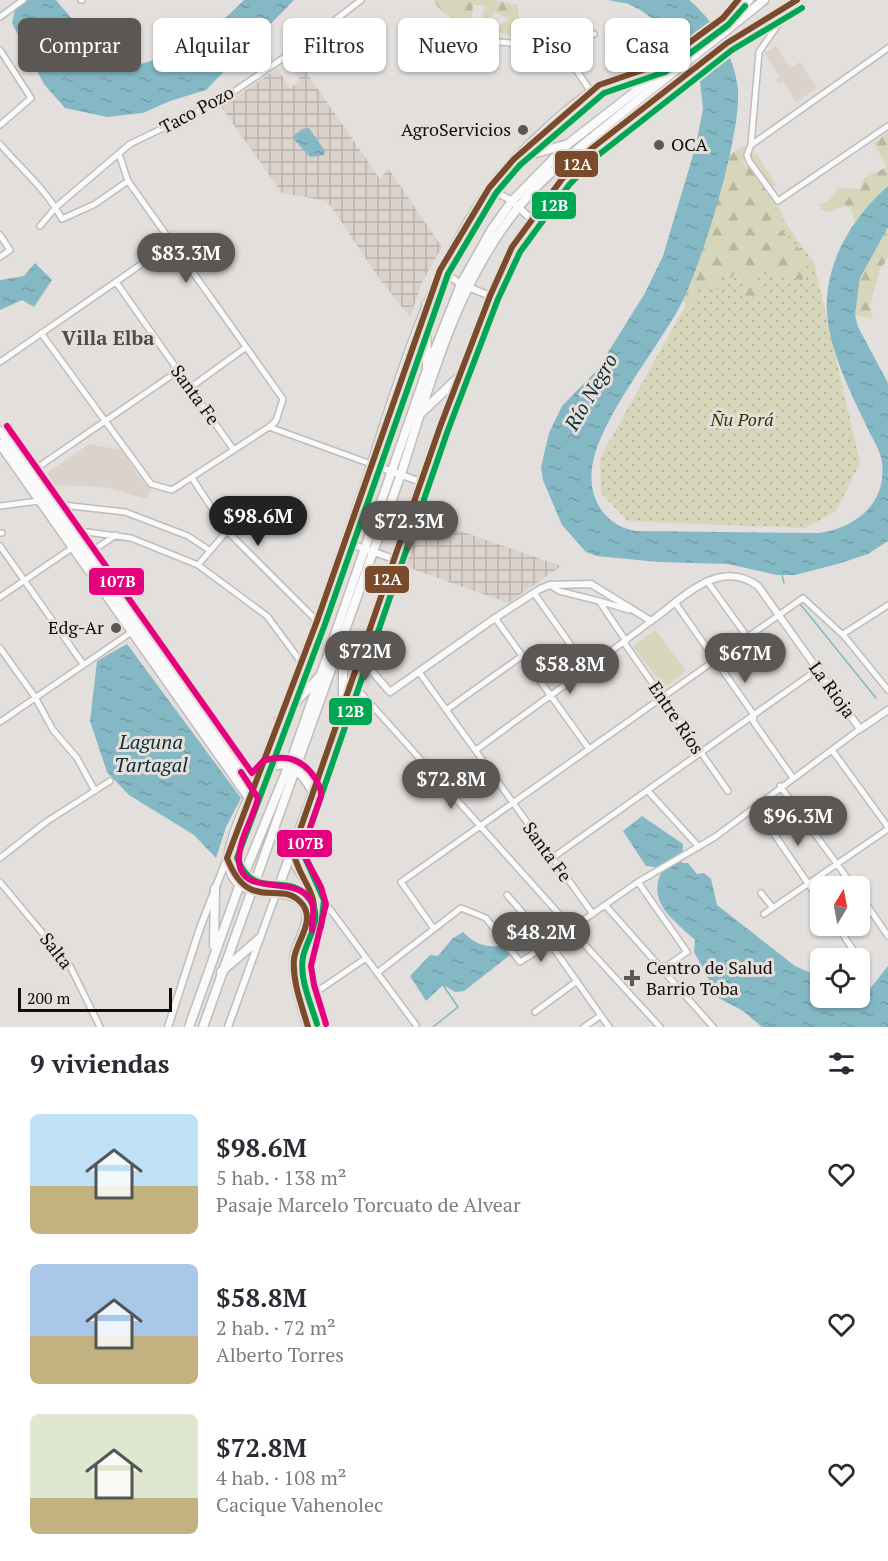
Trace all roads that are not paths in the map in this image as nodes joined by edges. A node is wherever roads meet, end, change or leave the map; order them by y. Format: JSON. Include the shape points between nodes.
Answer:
{"nodes":[{"id":1,"x":23,"y":0,"type":"edge"},
{"id":2,"x":361,"y":0,"type":"edge"},
{"id":3,"x":738,"y":0,"type":"edge"},
{"id":4,"x":749,"y":0,"type":"edge"},
{"id":5,"x":764,"y":0,"type":"edge"},
{"id":6,"x":797,"y":0,"type":"edge"},
{"id":7,"x":772,"y":16,"type":"junction"},
{"id":8,"x":0,"y":17,"type":"edge"},
{"id":9,"x":338,"y":18,"type":"edge"},
{"id":10,"x":726,"y":23,"type":"junction"},
{"id":11,"x":888,"y":48,"type":"edge"},
{"id":12,"x":0,"y":51,"type":"edge"},
{"id":13,"x":690,"y":55,"type":"edge"},
{"id":14,"x":690,"y":55,"type":"edge"},
{"id":15,"x":283,"y":58,"type":"edge"},
{"id":16,"x":690,"y":59,"type":"edge"},
{"id":17,"x":578,"y":72,"type":"edge"},
{"id":18,"x":642,"y":72,"type":"edge"},
{"id":19,"x":668,"y":72,"type":"edge"},
{"id":20,"x":670,"y":72,"type":"edge"},
{"id":21,"x":672,"y":72,"type":"edge"},
{"id":22,"x":591,"y":92,"type":"junction"},
{"id":23,"x":0,"y":124,"type":"edge"},
{"id":24,"x":888,"y":126,"type":"edge"},
{"id":25,"x":0,"y":144,"type":"edge"},
{"id":26,"x":568,"y":144,"type":"junction"},
{"id":27,"x":751,"y":145,"type":"junction"},
{"id":28,"x":119,"y":154,"type":"junction"},
{"id":29,"x":514,"y":159,"type":"junction"},
{"id":30,"x":128,"y":181,"type":"junction"},
{"id":31,"x":489,"y":188,"type":"junction"},
{"id":32,"x":515,"y":204,"type":"junction"},
{"id":33,"x":56,"y":207,"type":"junction"},
{"id":34,"x":531,"y":219,"type":"junction"},
{"id":35,"x":40,"y":226,"type":"dead end"},
{"id":36,"x":0,"y":235,"type":"edge"},
{"id":37,"x":172,"y":243,"type":"junction"},
{"id":38,"x":0,"y":257,"type":"edge"},
{"id":39,"x":440,"y":270,"type":"junction"},
{"id":40,"x":116,"y":282,"type":"junction"},
{"id":41,"x":465,"y":286,"type":"junction"},
{"id":42,"x":490,"y":296,"type":"junction"},
{"id":43,"x":426,"y":304,"type":"junction"},
{"id":44,"x":41,"y":333,"type":"junction"},
{"id":45,"x":246,"y":348,"type":"junction"},
{"id":46,"x":0,"y":362,"type":"edge"},
{"id":47,"x":427,"y":370,"type":"junction"},
{"id":48,"x":178,"y":371,"type":"junction"},
{"id":49,"x":461,"y":375,"type":"junction"},
{"id":50,"x":191,"y":387,"type":"junction"},
{"id":51,"x":418,"y":415,"type":"junction"},
{"id":52,"x":104,"y":421,"type":"junction"},
{"id":53,"x":269,"y":427,"type":"junction"},
{"id":54,"x":0,"y":431,"type":"edge"},
{"id":55,"x":0,"y":444,"type":"edge"},
{"id":56,"x":233,"y":448,"type":"junction"},
{"id":57,"x":370,"y":464,"type":"junction"},
{"id":58,"x":397,"y":472,"type":"junction"},
{"id":59,"x":27,"y":474,"type":"junction"},
{"id":60,"x":192,"y":478,"type":"junction"},
{"id":61,"x":421,"y":482,"type":"junction"},
{"id":62,"x":39,"y":501,"type":"junction"},
{"id":63,"x":53,"y":504,"type":"junction"},
{"id":64,"x":0,"y":506,"type":"edge"},
{"id":65,"x":227,"y":531,"type":"junction"},
{"id":66,"x":73,"y":534,"type":"junction"},
{"id":67,"x":116,"y":535,"type":"junction"},
{"id":68,"x":345,"y":542,"type":"junction"},
{"id":69,"x":76,"y":545,"type":"junction"},
{"id":70,"x":0,"y":546,"type":"edge"},
{"id":71,"x":209,"y":550,"type":"junction"},
{"id":72,"x":369,"y":551,"type":"junction"},
{"id":73,"x":88,"y":554,"type":"junction"},
{"id":74,"x":394,"y":559,"type":"junction"},
{"id":75,"x":198,"y":565,"type":"junction"},
{"id":76,"x":24,"y":581,"type":"junction"},
{"id":77,"x":707,"y":581,"type":"junction"},
{"id":78,"x":550,"y":585,"type":"junction"},
{"id":79,"x":534,"y":593,"type":"junction"},
{"id":80,"x":0,"y":597,"type":"edge"},
{"id":81,"x":599,"y":602,"type":"junction"},
{"id":82,"x":676,"y":604,"type":"junction"},
{"id":83,"x":888,"y":605,"type":"edge"},
{"id":84,"x":633,"y":610,"type":"junction"},
{"id":85,"x":778,"y":615,"type":"junction"},
{"id":86,"x":495,"y":618,"type":"junction"},
{"id":87,"x":317,"y":621,"type":"junction"},
{"id":88,"x":651,"y":621,"type":"junction"},
{"id":89,"x":139,"y":627,"type":"junction"},
{"id":90,"x":131,"y":632,"type":"junction"},
{"id":91,"x":345,"y":632,"type":"junction"},
{"id":92,"x":843,"y":634,"type":"junction"},
{"id":93,"x":748,"y":638,"type":"junction"},
{"id":94,"x":625,"y":642,"type":"junction"},
{"id":95,"x":0,"y":648,"type":"edge"},
{"id":96,"x":522,"y":656,"type":"junction"},
{"id":97,"x":361,"y":659,"type":"junction"},
{"id":98,"x":301,"y":662,"type":"junction"},
{"id":99,"x":715,"y":662,"type":"junction"},
{"id":100,"x":82,"y":664,"type":"junction"},
{"id":101,"x":586,"y":668,"type":"junction"},
{"id":102,"x":817,"y":670,"type":"junction"},
{"id":103,"x":418,"y":672,"type":"junction"},
{"id":104,"x":322,"y":673,"type":"junction"},
{"id":105,"x":352,"y":683,"type":"junction"},
{"id":106,"x":888,"y":690,"type":"edge"},
{"id":107,"x":550,"y":696,"type":"junction"},
{"id":108,"x":663,"y":697,"type":"junction"},
{"id":109,"x":35,"y":698,"type":"junction"},
{"id":110,"x":343,"y":708,"type":"junction"},
{"id":111,"x":446,"y":710,"type":"junction"},
{"id":112,"x":888,"y":710,"type":"edge"},
{"id":113,"x":754,"y":716,"type":"junction"},
{"id":114,"x":279,"y":720,"type":"junction"},
{"id":115,"x":0,"y":722,"type":"edge"},
{"id":116,"x":860,"y":729,"type":"junction"},
{"id":117,"x":589,"y":749,"type":"junction"},
{"id":118,"x":476,"y":750,"type":"junction"},
{"id":119,"x":832,"y":750,"type":"junction"},
{"id":120,"x":700,"y":752,"type":"junction"},
{"id":121,"x":292,"y":767,"type":"junction"},
{"id":122,"x":793,"y":777,"type":"junction"},
{"id":123,"x":110,"y":781,"type":"dead end"},
{"id":124,"x":255,"y":782,"type":"junction"},
{"id":125,"x":780,"y":786,"type":"junction"},
{"id":126,"x":95,"y":791,"type":"junction"},
{"id":127,"x":648,"y":791,"type":"junction"},
{"id":128,"x":728,"y":791,"type":"dead end"},
{"id":129,"x":313,"y":793,"type":"junction"},
{"id":130,"x":249,"y":798,"type":"junction"},
{"id":131,"x":512,"y":802,"type":"junction"},
{"id":132,"x":755,"y":806,"type":"junction"},
{"id":133,"x":482,"y":826,"type":"junction"},
{"id":134,"x":888,"y":828,"type":"edge"},
{"id":135,"x":699,"y":847,"type":"junction"},
{"id":136,"x":293,"y":850,"type":"junction"},
{"id":137,"x":0,"y":858,"type":"edge"},
{"id":138,"x":227,"y":858,"type":"junction"},
{"id":139,"x":552,"y":858,"type":"junction"},
{"id":140,"x":837,"y":864,"type":"junction"},
{"id":141,"x":846,"y":876,"type":"edge"},
{"id":142,"x":0,"y":882,"type":"edge"},
{"id":143,"x":638,"y":882,"type":"junction"},
{"id":144,"x":809,"y":884,"type":"junction"},
{"id":145,"x":240,"y":885,"type":"junction"},
{"id":146,"x":215,"y":890,"type":"junction"},
{"id":147,"x":252,"y":890,"type":"junction"},
{"id":148,"x":761,"y":893,"type":"dead end"},
{"id":149,"x":276,"y":894,"type":"junction"},
{"id":150,"x":507,"y":895,"type":"dead end"},
{"id":151,"x":317,"y":906,"type":"junction"},
{"id":152,"x":606,"y":906,"type":"junction"},
{"id":153,"x":773,"y":908,"type":"junction"},
{"id":154,"x":870,"y":910,"type":"edge"},
{"id":155,"x":592,"y":914,"type":"junction"},
{"id":156,"x":764,"y":914,"type":"dead end"},
{"id":157,"x":568,"y":924,"type":"junction"},
{"id":158,"x":575,"y":926,"type":"junction"},
{"id":159,"x":434,"y":929,"type":"junction"},
{"id":160,"x":570,"y":933,"type":"junction"},
{"id":161,"x":888,"y":936,"type":"edge"},
{"id":162,"x":259,"y":939,"type":"junction"},
{"id":163,"x":551,"y":945,"type":"junction"},
{"id":164,"x":213,"y":957,"type":"junction"},
{"id":165,"x":366,"y":958,"type":"junction"},
{"id":166,"x":661,"y":970,"type":"junction"},
{"id":167,"x":220,"y":973,"type":"junction"},
{"id":168,"x":377,"y":973,"type":"junction"},
{"id":169,"x":577,"y":981,"type":"junction"},
{"id":170,"x":304,"y":999,"type":"junction"},
{"id":171,"x":535,"y":1012,"type":"dead end"},
{"id":172,"x":600,"y":1016,"type":"junction"},
{"id":173,"x":416,"y":1025,"type":"dead end"},
{"id":174,"x":100,"y":1027,"type":"edge"},
{"id":175,"x":168,"y":1027,"type":"edge"},
{"id":176,"x":189,"y":1027,"type":"edge"},
{"id":177,"x":203,"y":1027,"type":"edge"},
{"id":178,"x":228,"y":1027,"type":"edge"},
{"id":179,"x":308,"y":1027,"type":"edge"},
{"id":180,"x":317,"y":1027,"type":"edge"},
{"id":181,"x":584,"y":1027,"type":"edge"},
{"id":182,"x":609,"y":1027,"type":"edge"},
{"id":183,"x":660,"y":1027,"type":"edge"},
{"id":184,"x":713,"y":1027,"type":"edge"}],
"edges":[{"from":1,"to":8,"type":"street"},
{"from":2,"to":9,"type":"street","name":"Taco Pozo"},
{"from":3,"to":10,"type":"street"},
{"from":4,"to":10,"type":"main road"},
{"from":5,"to":10,"type":"main road"},
{"from":6,"to":7,"type":"street"},
{"from":7,"to":16,"type":"street"},
{"from":7,"to":27,"type":"street","via":[[776,31],[759,52]]},
{"from":10,"to":13,"type":"main road"},
{"from":10,"to":14,"type":"street"},
{"from":11,"to":27,"type":"street"},
{"from":12,"to":23,"type":"street","via":[[31,98]]},
{"from":15,"to":28,"type":"street","name":"Taco Pozo","via":[[223,99],[130,144]]},
{"from":17,"to":22,"type":"street"},
{"from":18,"to":22,"type":"street","via":[[609,80]]},
{"from":19,"to":26,"type":"main road"},
{"from":20,"to":32,"type":"main road"},
{"from":21,"to":34,"type":"street","via":[[562,178]]},
{"from":22,"to":29,"type":"street"},
{"from":24,"to":27,"type":"street","via":[[778,201],[749,161]]},
{"from":25,"to":33,"type":"street"},
{"from":26,"to":29,"type":"main road"},
{"from":26,"to":32,"type":"main road"},
{"from":28,"to":30,"type":"street"},
{"from":28,"to":33,"type":"street","name":"Taco Pozo"},
{"from":29,"to":31,"type":"street"},
{"from":30,"to":33,"type":"street","via":[[95,204],[62,219]]},
{"from":30,"to":37,"type":"street"},
{"from":31,"to":32,"type":"street"},
{"from":31,"to":39,"type":"street"},
{"from":32,"to":34,"type":"street"},
{"from":32,"to":41,"type":"main road"},
{"from":33,"to":35,"type":"street","name":"Taco Pozo"},
{"from":34,"to":42,"type":"street","via":[[512,247]]},
{"from":36,"to":38,"type":"street","via":[[10,250]]},
{"from":37,"to":40,"type":"street"},
{"from":37,"to":45,"type":"street"},
{"from":39,"to":41,"type":"street"},
{"from":39,"to":43,"type":"street"},
{"from":40,"to":44,"type":"street"},
{"from":40,"to":48,"type":"street","name":"Santa Fe"},
{"from":41,"to":42,"type":"street"},
{"from":41,"to":47,"type":"main road"},
{"from":41,"to":51,"type":"main road"},
{"from":42,"to":49,"type":"street"},
{"from":43,"to":47,"type":"main road"},
{"from":43,"to":57,"type":"street"},
{"from":44,"to":46,"type":"street"},
{"from":44,"to":52,"type":"street"},
{"from":45,"to":50,"type":"street"},
{"from":45,"to":53,"type":"street","via":[[283,399],[276,421]]},
{"from":47,"to":58,"type":"main road"},
{"from":48,"to":50,"type":"street","name":"Santa Fe"},
{"from":48,"to":52,"type":"street"},
{"from":49,"to":51,"type":"main road"},
{"from":49,"to":61,"type":"street"},
{"from":50,"to":56,"type":"street","name":"Santa Fe"},
{"from":51,"to":58,"type":"main road"},
{"from":52,"to":59,"type":"street"},
{"from":52,"to":60,"type":"street","via":[[151,484],[172,490]]},
{"from":53,"to":56,"type":"street"},
{"from":53,"to":57,"type":"street"},
{"from":54,"to":59,"type":"main road"},
{"from":55,"to":59,"type":"main road"},
{"from":56,"to":60,"type":"street"},
{"from":57,"to":58,"type":"street"},
{"from":57,"to":68,"type":"street"},
{"from":58,"to":61,"type":"street"},
{"from":58,"to":72,"type":"main road"},
{"from":59,"to":62,"type":"main road"},
{"from":59,"to":63,"type":"main road"},
{"from":60,"to":65,"type":"street"},
{"from":61,"to":74,"type":"street"},
{"from":62,"to":64,"type":"street"},
{"from":62,"to":69,"type":"main road"},
{"from":63,"to":66,"type":"main road"},
{"from":63,"to":71,"type":"street","via":[[125,512],[188,536]]},
{"from":65,"to":71,"type":"street"},
{"from":65,"to":87,"type":"street"},
{"from":66,"to":67,"type":"street","via":[[79,531]]},
{"from":66,"to":69,"type":"main road"},
{"from":67,"to":73,"type":"street"},
{"from":67,"to":75,"type":"street"},
{"from":68,"to":72,"type":"street"},
{"from":68,"to":87,"type":"street"},
{"from":69,"to":73,"type":"main road"},
{"from":69,"to":76,"type":"street"},
{"from":69,"to":90,"type":"main road"},
{"from":70,"to":76,"type":"street"},
{"from":71,"to":75,"type":"street"},
{"from":72,"to":74,"type":"street"},
{"from":72,"to":91,"type":"main road"},
{"from":72,"to":104,"type":"main road"},
{"from":73,"to":89,"type":"main road"},
{"from":74,"to":97,"type":"street"},
{"from":75,"to":98,"type":"street","via":[[267,616]]},
{"from":76,"to":80,"type":"street"},
{"from":76,"to":100,"type":"street"},
{"from":77,"to":82,"type":"street"},
{"from":77,"to":85,"type":"street","name":"La Rioja","via":[[733,574],[742,576],[758,586]]},
{"from":77,"to":93,"type":"street"},
{"from":78,"to":79,"type":"street"},
{"from":78,"to":81,"type":"street"},
{"from":78,"to":84,"type":"street","via":[[591,584]]},
{"from":79,"to":86,"type":"street"},
{"from":79,"to":101,"type":"street"},
{"from":81,"to":84,"type":"street"},
{"from":81,"to":94,"type":"street","name":"Entre Ríos"},
{"from":82,"to":88,"type":"street"},
{"from":82,"to":99,"type":"street"},
{"from":83,"to":92,"type":"street"},
{"from":84,"to":88,"type":"street"},
{"from":85,"to":92,"type":"street","via":[[803,598]]},
{"from":85,"to":93,"type":"street"},
{"from":85,"to":102,"type":"street","name":"La Rioja"},
{"from":86,"to":96,"type":"street"},
{"from":86,"to":103,"type":"street"},
{"from":87,"to":98,"type":"street"},
{"from":88,"to":94,"type":"street"},
{"from":89,"to":90,"type":"street"},
{"from":89,"to":124,"type":"main road","via":[[245,779]]},
{"from":90,"to":100,"type":"street"},
{"from":90,"to":130,"type":"main road"},
{"from":91,"to":110,"type":"main road"},
{"from":91,"to":121,"type":"main road"},
{"from":92,"to":106,"type":"street"},
{"from":93,"to":99,"type":"street"},
{"from":94,"to":101,"type":"street"},
{"from":94,"to":108,"type":"street","name":"Entre Ríos"},
{"from":95,"to":109,"type":"street"},
{"from":96,"to":107,"type":"street"},
{"from":96,"to":111,"type":"street"},
{"from":97,"to":103,"type":"street","via":[[390,692]]},
{"from":97,"to":105,"type":"street"},
{"from":98,"to":114,"type":"street"},
{"from":99,"to":108,"type":"street"},
{"from":99,"to":113,"type":"street"},
{"from":100,"to":109,"type":"street"},
{"from":101,"to":107,"type":"street"},
{"from":102,"to":113,"type":"street"},
{"from":102,"to":116,"type":"street","name":"La Rioja"},
{"from":103,"to":111,"type":"street","name":"Santa Fe"},
{"from":104,"to":114,"type":"main road"},
{"from":104,"to":121,"type":"main road"},
{"from":105,"to":110,"type":"street"},
{"from":105,"to":133,"type":"street"},
{"from":107,"to":117,"type":"street"},
{"from":107,"to":118,"type":"street"},
{"from":108,"to":117,"type":"street"},
{"from":108,"to":120,"type":"street","name":"Entre Ríos"},
{"from":109,"to":115,"type":"street"},
{"from":109,"to":126,"type":"street"},
{"from":110,"to":129,"type":"street"},
{"from":111,"to":118,"type":"street","name":"Santa Fe"},
{"from":112,"to":116,"type":"street"},
{"from":113,"to":120,"type":"street"},
{"from":113,"to":122,"type":"street","via":[[753,722]]},
{"from":114,"to":124,"type":"street"},
{"from":116,"to":119,"type":"street"},
{"from":117,"to":131,"type":"street"},
{"from":118,"to":131,"type":"street","name":"Santa Fe"},
{"from":119,"to":122,"type":"street"},
{"from":119,"to":134,"type":"street"},
{"from":120,"to":127,"type":"street"},
{"from":120,"to":128,"type":"street","name":"Entre Ríos"},
{"from":121,"to":124,"type":"main road","via":[[266,768]]},
{"from":121,"to":129,"type":"main road","via":[[304,776]]},
{"from":121,"to":145,"type":"main road"},
{"from":121,"to":147,"type":"main road"},
{"from":122,"to":125,"type":"street"},
{"from":123,"to":126,"type":"street"},
{"from":124,"to":130,"type":"main road"},
{"from":125,"to":132,"type":"street"},
{"from":125,"to":140,"type":"street"},
{"from":126,"to":137,"type":"street"},
{"from":127,"to":135,"type":"street"},
{"from":127,"to":139,"type":"street"},
{"from":129,"to":136,"type":"main road"},
{"from":130,"to":138,"type":"main road"},
{"from":131,"to":133,"type":"street"},
{"from":131,"to":139,"type":"street","name":"Santa Fe"},
{"from":132,"to":135,"type":"street"},
{"from":132,"to":144,"type":"street"},
{"from":133,"to":157,"type":"street"},
{"from":133,"to":159,"type":"street","via":[[401,882]]},
{"from":134,"to":140,"type":"street"},
{"from":135,"to":143,"type":"street"},
{"from":136,"to":149,"type":"main road"},
{"from":136,"to":151,"type":"main road","via":[[293,859]]},
{"from":138,"to":145,"type":"main road"},
{"from":138,"to":146,"type":"street"},
{"from":139,"to":155,"type":"street","name":"Santa Fe"},
{"from":140,"to":141,"type":"street"},
{"from":140,"to":144,"type":"street"},
{"from":142,"to":174,"type":"street","name":"Salta","via":[[70,966]]},
{"from":143,"to":152,"type":"street"},
{"from":143,"to":166,"type":"street","via":[[687,952]]},
{"from":144,"to":153,"type":"street"},
{"from":145,"to":147,"type":"main road"},
{"from":145,"to":164,"type":"main road"},
{"from":146,"to":164,"type":"main road"},
{"from":146,"to":175,"type":"street"},
{"from":147,"to":149,"type":"main road"},
{"from":147,"to":167,"type":"main road"},
{"from":148,"to":153,"type":"street"},
{"from":149,"to":162,"type":"street"},
{"from":149,"to":170,"type":"main road","via":[[290,896],[304,906],[305,923],[294,958]]},
{"from":150,"to":163,"type":"street"},
{"from":151,"to":165,"type":"street","via":[[329,908]]},
{"from":151,"to":170,"type":"main road","via":[[303,957]]},
{"from":152,"to":155,"type":"street"},
{"from":152,"to":166,"type":"street"},
{"from":153,"to":156,"type":"street"},
{"from":154,"to":161,"type":"street"},
{"from":155,"to":158,"type":"street"},
{"from":157,"to":158,"type":"street"},
{"from":157,"to":160,"type":"street"},
{"from":158,"to":160,"type":"street"},
{"from":159,"to":163,"type":"street","via":[[461,908],[486,918],[520,962]]},
{"from":159,"to":168,"type":"street"},
{"from":160,"to":163,"type":"street"},
{"from":160,"to":183,"type":"street"},
{"from":162,"to":167,"type":"main road"},
{"from":162,"to":178,"type":"street"},
{"from":163,"to":169,"type":"street"},
{"from":164,"to":176,"type":"main road"},
{"from":165,"to":168,"type":"street"},
{"from":165,"to":170,"type":"street"},
{"from":166,"to":184,"type":"street"},
{"from":167,"to":177,"type":"main road"},
{"from":168,"to":173,"type":"street"},
{"from":169,"to":171,"type":"street"},
{"from":169,"to":172,"type":"street"},
{"from":170,"to":179,"type":"main road"},
{"from":170,"to":180,"type":"main road"},
{"from":172,"to":181,"type":"street"},
{"from":172,"to":182,"type":"street"}]}
